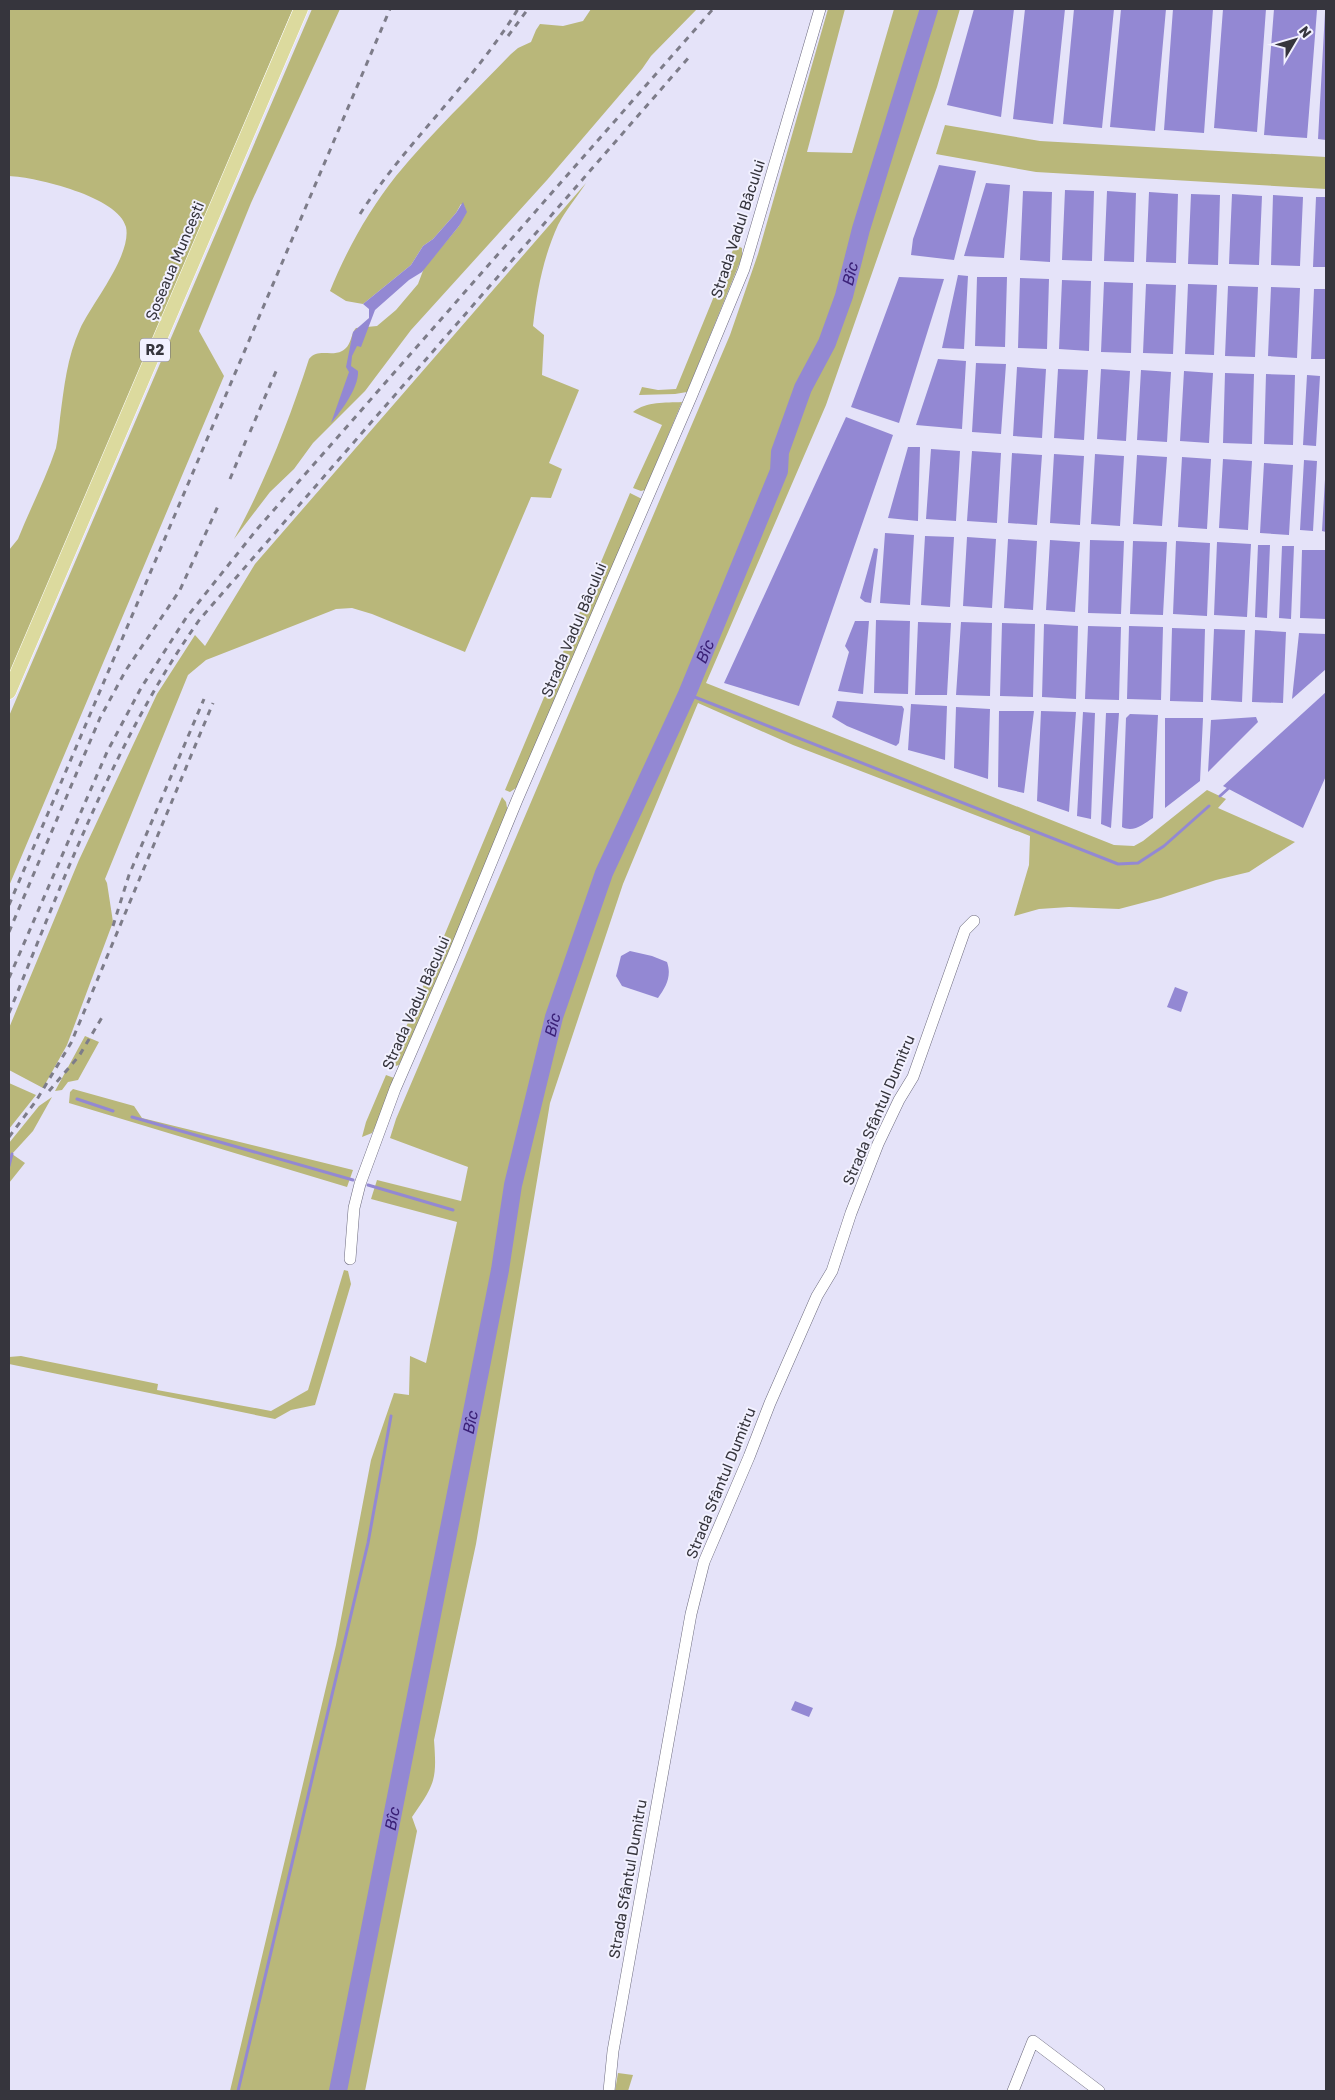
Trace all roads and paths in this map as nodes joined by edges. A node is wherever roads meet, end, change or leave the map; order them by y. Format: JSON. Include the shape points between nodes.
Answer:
{"nodes":[{"id":1,"x":301,"y":9,"type":"edge"},
{"id":2,"x":820,"y":9,"type":"edge"},
{"id":3,"x":9,"y":692,"type":"edge"},
{"id":4,"x":974,"y":921,"type":"dead end"},
{"id":5,"x":350,"y":1259,"type":"dead end"},
{"id":6,"x":609,"y":2091,"type":"edge"},
{"id":7,"x":1013,"y":2091,"type":"edge"},
{"id":8,"x":1099,"y":2091,"type":"edge"}],
"edges":[{"from":1,"to":3,"type":"main road","name":"Șoseaua Muncești","number":"R2"},
{"from":2,"to":5,"type":"street","name":"Strada Vadul Bâcului","via":[[744,269],[395,1089],[360,1184],[354,1208]]},
{"from":4,"to":6,"type":"street","name":"Strada Sfântul Dumitru","via":[[965,930],[913,1077],[898,1100],[878,1144],[832,1271],[770,1403],[704,1562],[691,1614],[640,1897]]},
{"from":7,"to":8,"type":"street","via":[[1033,2041]]}]}
